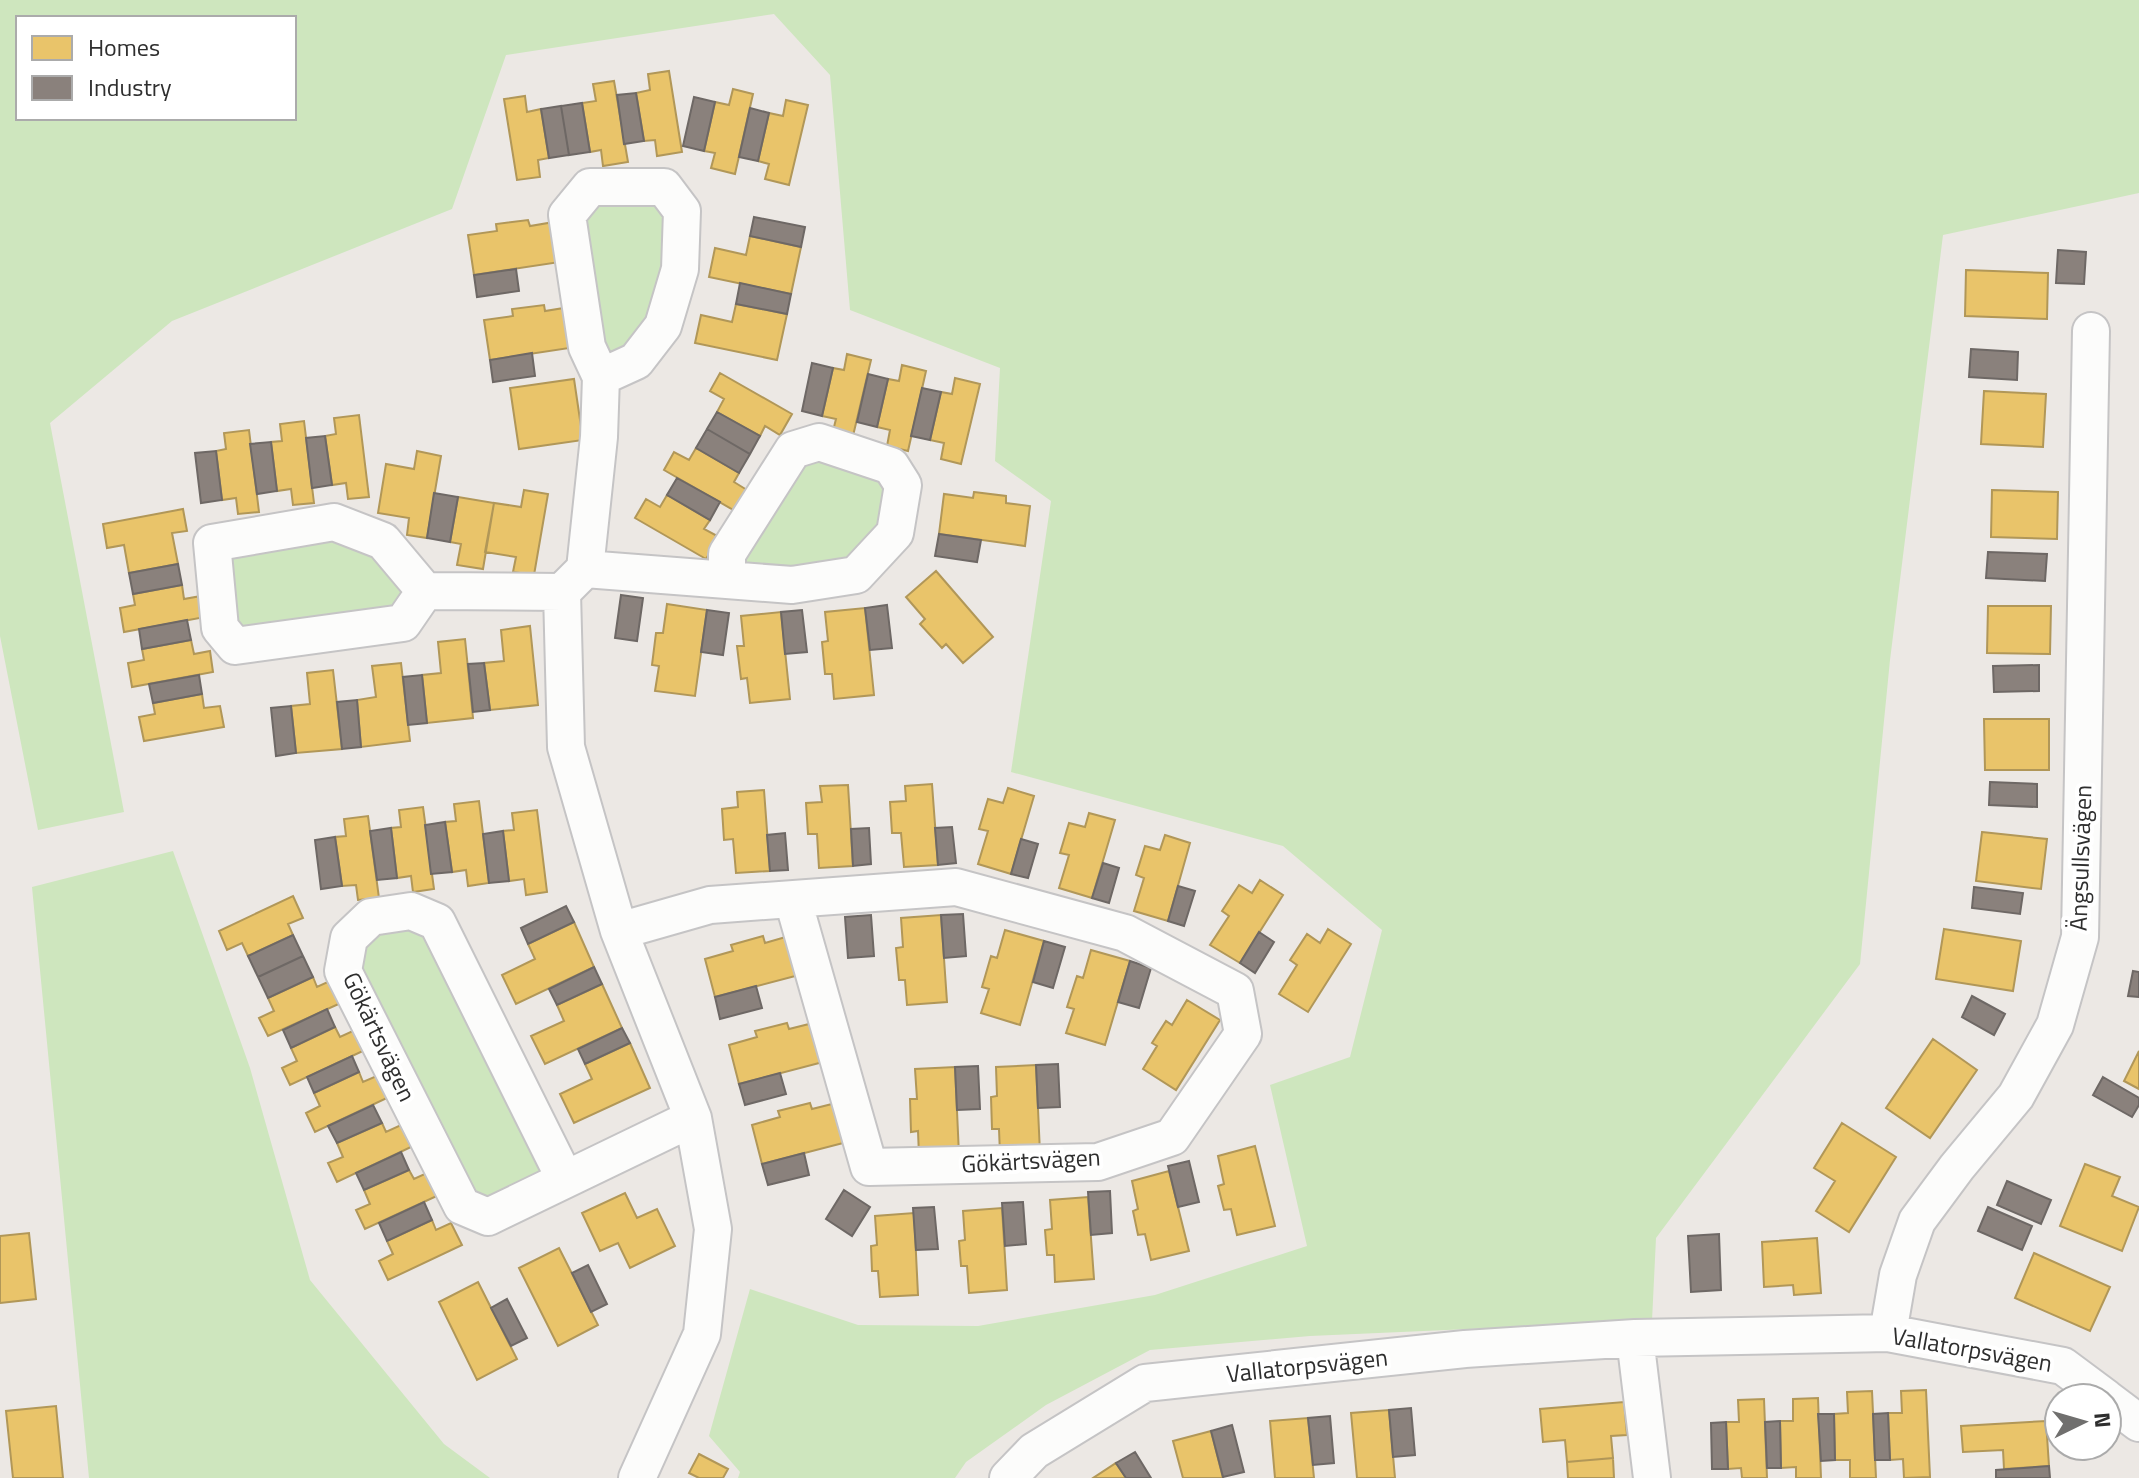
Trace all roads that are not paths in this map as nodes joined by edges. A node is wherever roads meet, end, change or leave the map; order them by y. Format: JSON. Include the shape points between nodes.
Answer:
{"nodes":[{"id":1,"x":2091,"y":331,"type":"dead end"},
{"id":2,"x":601,"y":377,"type":"junction"},
{"id":3,"x":727,"y":580,"type":"junction"},
{"id":4,"x":573,"y":581,"type":"junction"},
{"id":5,"x":425,"y":591,"type":"junction"},
{"id":6,"x":793,"y":900,"type":"junction"},
{"id":7,"x":619,"y":931,"type":"junction"},
{"id":8,"x":693,"y":1118,"type":"junction"},
{"id":9,"x":565,"y":1179,"type":"junction"},
{"id":10,"x":1888,"y":1333,"type":"junction"},
{"id":11,"x":1635,"y":1338,"type":"junction"},
{"id":12,"x":2084,"y":1382,"type":"edge"},
{"id":13,"x":2123,"y":1411,"type":"edge"},
{"id":14,"x":2139,"y":1423,"type":"edge"},
{"id":15,"x":637,"y":1478,"type":"edge"},
{"id":16,"x":1008,"y":1478,"type":"edge"},
{"id":17,"x":1652,"y":1478,"type":"edge"}],
"edges":[{"from":1,"to":10,"type":"street","name":"Ängsullsvägen","via":[[2080,937],[2055,1025],[2016,1096],[1917,1221],[1898,1275]]},
{"from":2,"to":2,"type":"street","via":[[636,361],[663,326],[680,269],[682,211],[664,187],[590,187],[567,215],[587,347]]},
{"from":2,"to":4,"type":"street","via":[[599,437]]},
{"from":3,"to":3,"type":"street","via":[[792,585],[856,575],[895,533],[903,485],[891,466],[819,442],[793,450],[727,554]]},
{"from":3,"to":4,"type":"street"},
{"from":4,"to":5,"type":"street"},
{"from":4,"to":7,"type":"street","via":[[566,747]]},
{"from":5,"to":5,"type":"street","via":[[383,541],[334,522],[212,543],[220,628],[235,646],[403,623]]},
{"from":6,"to":6,"type":"street","name":"Gökärtsvägen","via":[[869,1167],[1098,1162],[1172,1137],[1243,1034],[1235,991],[1125,933],[956,887]]},
{"from":6,"to":7,"type":"street","name":"Gökärtsvägen","via":[[710,905]]},
{"from":7,"to":8,"type":"street"},
{"from":8,"to":9,"type":"street","name":"Gökärtsvägen"},
{"from":8,"to":15,"type":"street","via":[[713,1229],[702,1334]]},
{"from":9,"to":9,"type":"street","name":"Gökärtsvägen","via":[[437,922],[411,911],[371,917],[349,938],[343,971],[462,1206],[488,1217]]},
{"from":10,"to":11,"type":"street","name":"Vallatorpsvägen"},
{"from":10,"to":12,"type":"street","name":"Vallatorpsvägen","via":[[2063,1366]]},
{"from":11,"to":16,"type":"street","name":"Vallatorpsvägen","via":[[1465,1349],[1145,1383],[1034,1451]]},
{"from":11,"to":17,"type":"street"},
{"from":13,"to":14,"type":"street","name":"Vallatorpsvägen"}]}
